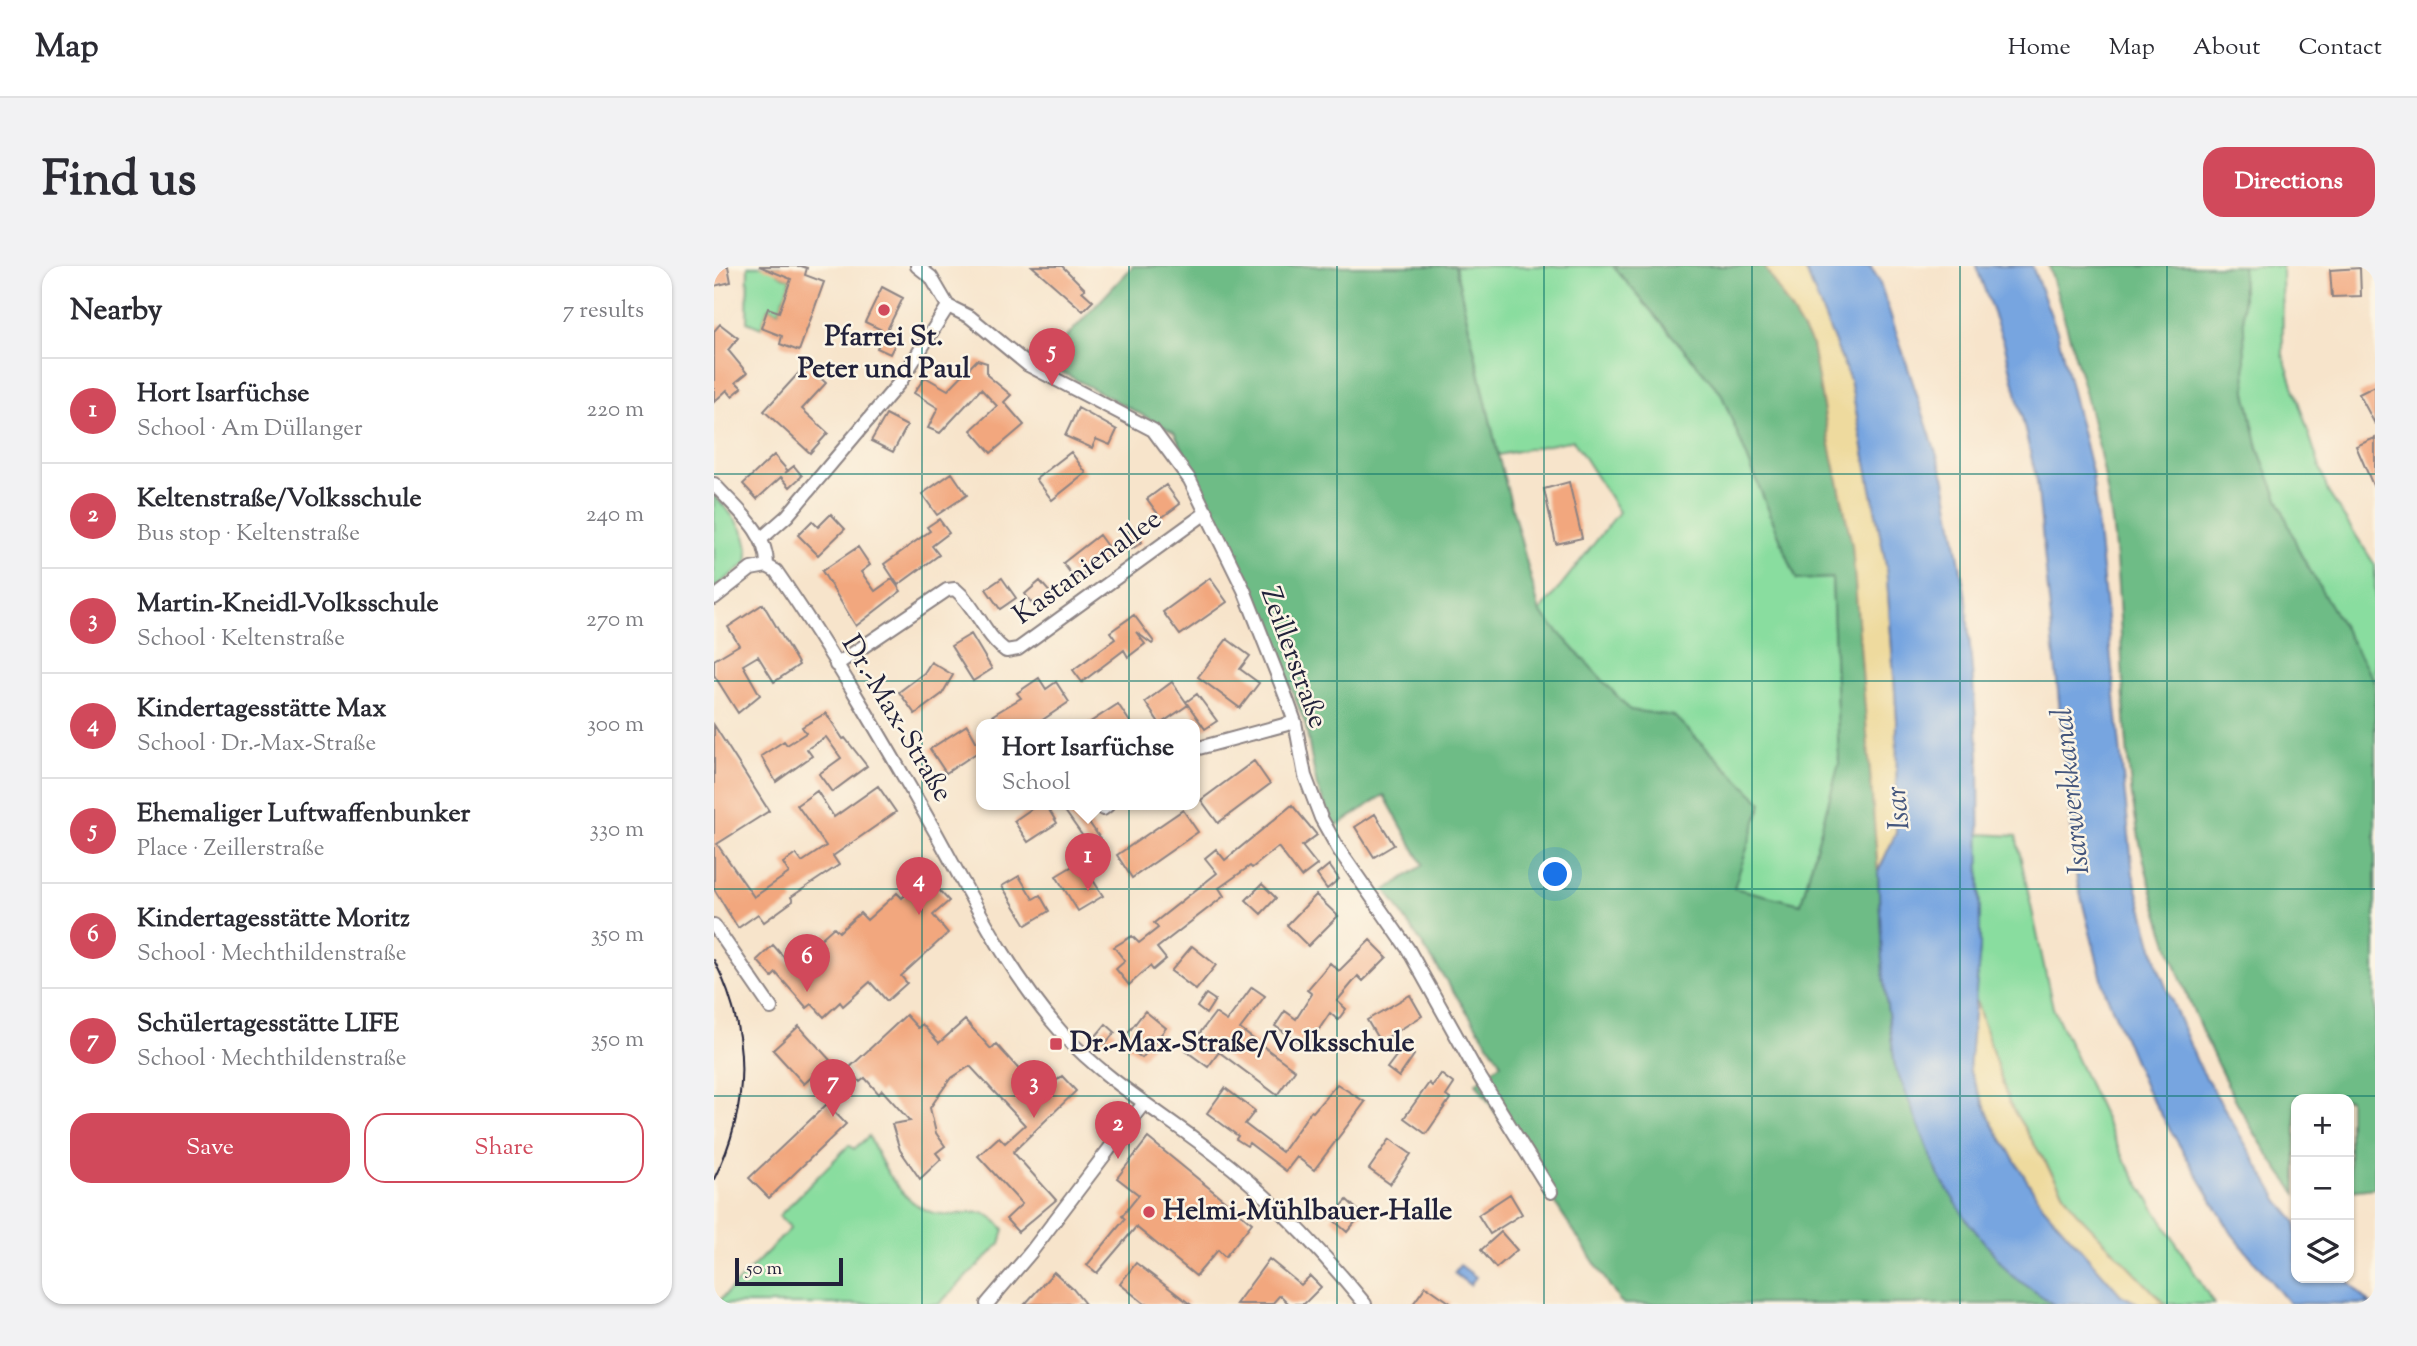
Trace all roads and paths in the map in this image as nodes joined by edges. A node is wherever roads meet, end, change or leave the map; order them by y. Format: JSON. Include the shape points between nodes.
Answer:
{"nodes":[{"id":1,"x":917,"y":266,"type":"edge"},
{"id":2,"x":948,"y":306,"type":"junction"},
{"id":3,"x":714,"y":484,"type":"edge"},
{"id":4,"x":1207,"y":512,"type":"junction"},
{"id":5,"x":762,"y":538,"type":"junction"},
{"id":6,"x":767,"y":566,"type":"junction"},
{"id":7,"x":714,"y":598,"type":"edge"},
{"id":8,"x":836,"y":665,"type":"junction"},
{"id":9,"x":1295,"y":722,"type":"junction"},
{"id":10,"x":1200,"y":748,"type":"edge"},
{"id":11,"x":714,"y":925,"type":"edge"},
{"id":12,"x":771,"y":1008,"type":"dead end"},
{"id":13,"x":1143,"y":1103,"type":"junction"},
{"id":14,"x":1551,"y":1192,"type":"dead end"},
{"id":15,"x":996,"y":1301,"type":"edge"},
{"id":16,"x":1365,"y":1304,"type":"edge"}],
"edges":[{"from":1,"to":2,"type":"street","name":"Zeillerstraße","via":[[931,278]]},
{"from":2,"to":4,"type":"street","name":"Zeillerstraße","via":[[970,317],[1028,365],[1153,430]]},
{"from":2,"to":5,"type":"street","via":[[900,382],[787,516]]},
{"from":3,"to":5,"type":"street"},
{"from":4,"to":8,"type":"street","name":"Kastanienallee","via":[[1018,649],[1006,651],[996,644],[955,589]]},
{"from":4,"to":9,"type":"street","name":"Zeillerstraße","via":[[1244,590]]},
{"from":5,"to":6,"type":"street"},
{"from":6,"to":7,"type":"street","via":[[751,569]]},
{"from":6,"to":8,"type":"street","name":"Dr.-Max-Straße","via":[[776,571]]},
{"from":8,"to":13,"type":"street","name":"Dr.-Max-Straße","via":[[1035,1000],[1087,1057]]},
{"from":9,"to":10,"type":"street"},
{"from":9,"to":14,"type":"street","name":"Zeillerstraße","via":[[1305,776],[1333,839],[1408,949]]},
{"from":11,"to":12,"type":"street"},
{"from":13,"to":15,"type":"street"},
{"from":13,"to":16,"type":"street","name":"Dr.-Max-Straße","via":[[1247,1180],[1321,1252]]}]}
